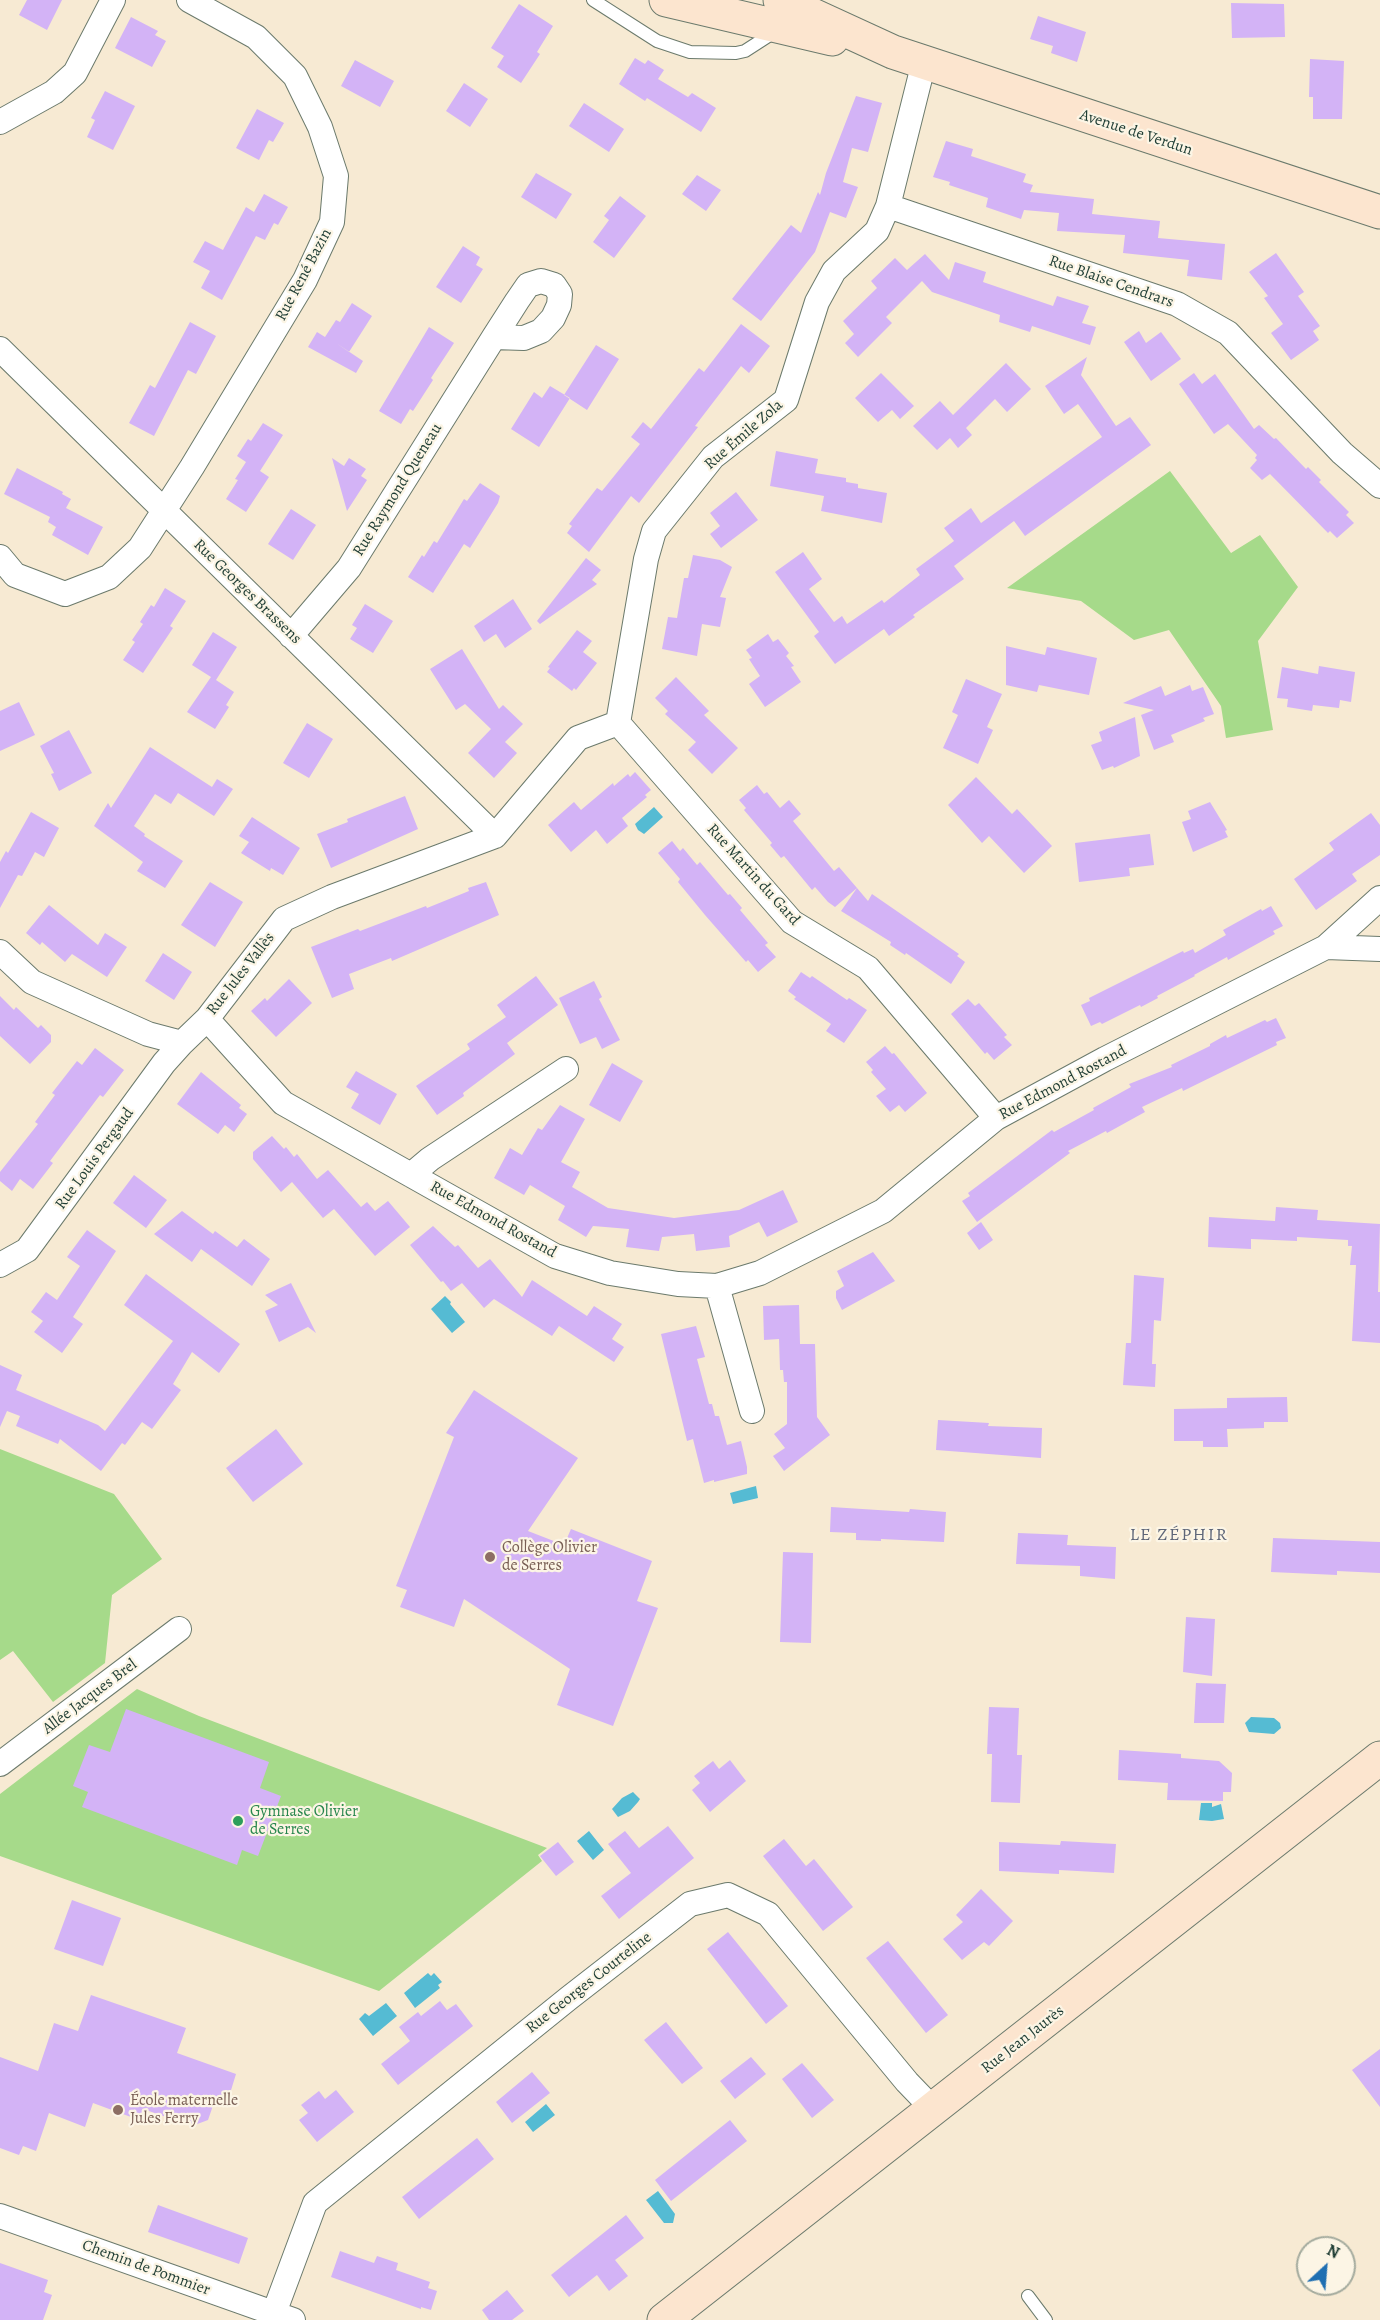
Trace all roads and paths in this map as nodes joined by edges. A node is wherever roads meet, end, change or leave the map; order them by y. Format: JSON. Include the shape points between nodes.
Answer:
{"nodes":[{"id":1,"x":113,"y":0,"type":"edge"},
{"id":2,"x":189,"y":0,"type":"edge"},
{"id":3,"x":593,"y":0,"type":"edge"},
{"id":4,"x":666,"y":0,"type":"edge"},
{"id":5,"x":781,"y":14,"type":"edge"},
{"id":6,"x":924,"y":63,"type":"junction"},
{"id":7,"x":0,"y":122,"type":"edge"},
{"id":8,"x":888,"y":206,"type":"junction"},
{"id":9,"x":1380,"y":213,"type":"edge"},
{"id":10,"x":494,"y":337,"type":"dead end"},
{"id":11,"x":0,"y":349,"type":"edge"},
{"id":12,"x":1380,"y":486,"type":"edge"},
{"id":13,"x":163,"y":509,"type":"junction"},
{"id":14,"x":0,"y":556,"type":"edge"},
{"id":15,"x":291,"y":636,"type":"junction"},
{"id":16,"x":618,"y":723,"type":"junction"},
{"id":17,"x":495,"y":836,"type":"junction"},
{"id":18,"x":1380,"y":898,"type":"edge"},
{"id":19,"x":1326,"y":947,"type":"junction"},
{"id":20,"x":1380,"y":949,"type":"edge"},
{"id":21,"x":0,"y":952,"type":"edge"},
{"id":22,"x":207,"y":1019,"type":"junction"},
{"id":23,"x":182,"y":1043,"type":"junction"},
{"id":24,"x":566,"y":1069,"type":"dead end"},
{"id":25,"x":996,"y":1118,"type":"junction"},
{"id":26,"x":411,"y":1175,"type":"junction"},
{"id":27,"x":0,"y":1265,"type":"edge"},
{"id":28,"x":717,"y":1286,"type":"junction"},
{"id":29,"x":752,"y":1411,"type":"dead end"},
{"id":30,"x":179,"y":1629,"type":"dead end"},
{"id":31,"x":1380,"y":1758,"type":"edge"},
{"id":32,"x":0,"y":1764,"type":"edge"},
{"id":33,"x":934,"y":2110,"type":"junction"},
{"id":34,"x":0,"y":2216,"type":"edge"},
{"id":35,"x":1028,"y":2296,"type":"dead end"},
{"id":36,"x":283,"y":2316,"type":"edge"},
{"id":37,"x":664,"y":2320,"type":"edge"},
{"id":38,"x":1046,"y":2320,"type":"edge"}],
"edges":[{"from":1,"to":7,"type":"street","via":[[75,73],[54,92]]},
{"from":2,"to":13,"type":"street","name":"Rue René Bazin","via":[[256,37],[295,76],[320,127],[336,176],[332,222],[305,280]]},
{"from":3,"to":5,"type":"lane","via":[[657,41],[690,52],[745,51]]},
{"from":4,"to":5,"type":"main road","name":"Avenue de Verdun"},
{"from":5,"to":6,"type":"main road","name":"Avenue de Verdun"},
{"from":6,"to":8,"type":"street","name":"Rue Émile Zola"},
{"from":6,"to":9,"type":"main road","name":"Avenue de Verdun"},
{"from":8,"to":12,"type":"street","name":"Rue Blaise Cendrars","via":[[1177,304],[1228,333],[1342,453]]},
{"from":8,"to":16,"type":"street","name":"Rue Émile Zola","via":[[877,231],[834,271],[817,302],[786,400],[713,457],[654,531]]},
{"from":10,"to":15,"type":"street","name":"Rue Raymond Queneau","via":[[349,568]]},
{"from":11,"to":13,"type":"street","name":"Rue Georges Brassens"},
{"from":13,"to":14,"type":"street","name":"Rue René Bazin","via":[[140,548],[109,577],[65,594],[15,575]]},
{"from":13,"to":15,"type":"street","name":"Rue Georges Brassens"},
{"from":15,"to":17,"type":"street","name":"Rue Georges Brassens"},
{"from":16,"to":17,"type":"street","via":[[578,738]]},
{"from":16,"to":25,"type":"street","name":"Rue Martin du Gard","via":[[792,922],[868,968]]},
{"from":17,"to":22,"type":"street","name":"Rue Jules Vallès","via":[[284,919]]},
{"from":18,"to":19,"type":"street","name":"Rue Edmond Rostand"},
{"from":19,"to":20,"type":"street","name":"Rue Edmond Rostand"},
{"from":19,"to":25,"type":"street","name":"Rue Edmond Rostand"},
{"from":21,"to":23,"type":"street","via":[[32,982],[148,1034]]},
{"from":22,"to":23,"type":"street","name":"Rue Jules Vallès"},
{"from":22,"to":26,"type":"street","name":"Rue Edmond Rostand","via":[[283,1103]]},
{"from":23,"to":27,"type":"street","name":"Rue Louis Pergaud","via":[[27,1250]]},
{"from":24,"to":26,"type":"street","name":"Rue Edmond Rostand"},
{"from":25,"to":28,"type":"street","name":"Rue Edmond Rostand","via":[[883,1211],[760,1274]]},
{"from":26,"to":28,"type":"street","name":"Rue Edmond Rostand","via":[[555,1256],[610,1273]]},
{"from":28,"to":29,"type":"street"},
{"from":30,"to":32,"type":"street","name":"Allée Jacques Brel"},
{"from":31,"to":33,"type":"main road","name":"Rue Jean Jaurès"},
{"from":33,"to":36,"type":"street","name":"Rue Georges Courteline","via":[[768,1914],[728,1895],[690,1904],[315,2203]]},
{"from":33,"to":37,"type":"main road","name":"Rue Jean Jaurès"},
{"from":34,"to":36,"type":"street","name":"Chemin de Pommier"},
{"from":35,"to":38,"type":"lane"}]}
